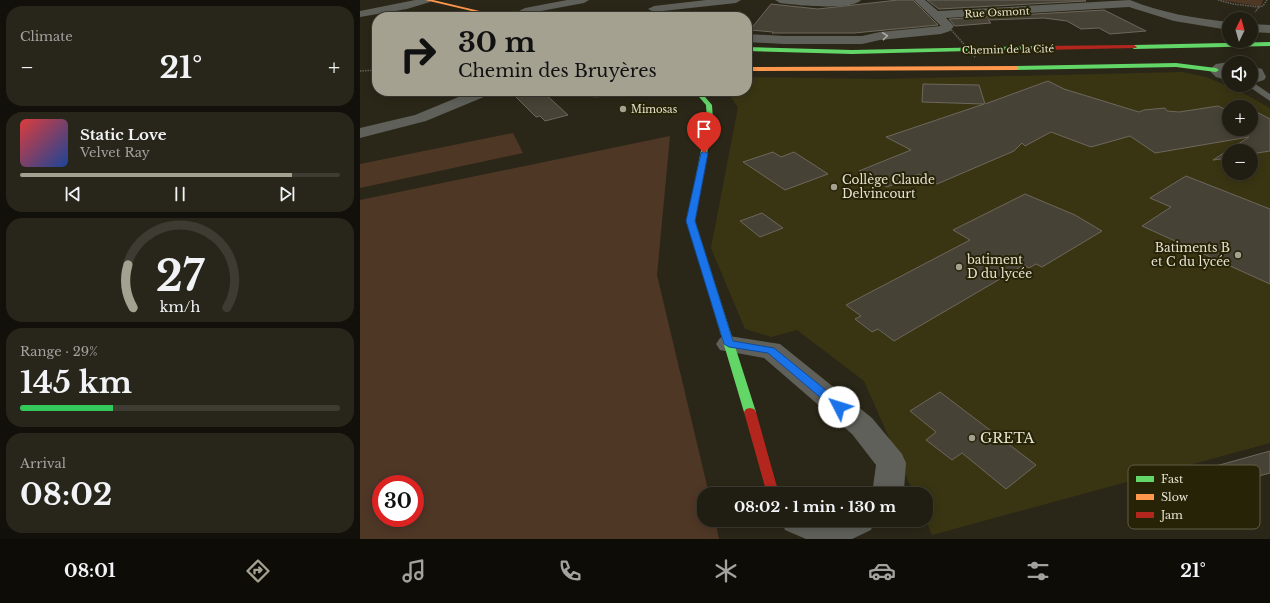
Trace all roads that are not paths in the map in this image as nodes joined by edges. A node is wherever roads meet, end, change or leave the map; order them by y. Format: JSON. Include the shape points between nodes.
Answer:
{"nodes":[{"id":1,"x":426,"y":0,"type":"edge"},
{"id":2,"x":584,"y":0,"type":"edge"},
{"id":3,"x":736,"y":0,"type":"edge"},
{"id":4,"x":780,"y":0,"type":"edge"},
{"id":5,"x":856,"y":0,"type":"edge"},
{"id":6,"x":919,"y":0,"type":"edge"},
{"id":7,"x":1126,"y":2,"type":"edge"},
{"id":8,"x":654,"y":9,"type":"edge"},
{"id":9,"x":525,"y":11,"type":"dead end"},
{"id":10,"x":384,"y":12,"type":"edge"},
{"id":11,"x":480,"y":12,"type":"edge"},
{"id":12,"x":936,"y":15,"type":"junction"},
{"id":13,"x":1222,"y":25,"type":"edge"},
{"id":14,"x":1258,"y":28,"type":"edge"},
{"id":15,"x":1270,"y":29,"type":"edge"},
{"id":16,"x":752,"y":38,"type":"edge"},
{"id":17,"x":1270,"y":44,"type":"edge"},
{"id":18,"x":752,"y":49,"type":"edge"},
{"id":19,"x":1222,"y":68,"type":"edge"},
{"id":20,"x":752,"y":69,"type":"edge"},
{"id":21,"x":1258,"y":89,"type":"edge"},
{"id":22,"x":454,"y":96,"type":"edge"},
{"id":23,"x":474,"y":96,"type":"edge"},
{"id":24,"x":701,"y":96,"type":"edge"},
{"id":25,"x":1270,"y":98,"type":"edge"},
{"id":26,"x":464,"y":100,"type":"junction"},
{"id":27,"x":360,"y":133,"type":"edge"},
{"id":28,"x":729,"y":344,"type":"junction"},
{"id":29,"x":771,"y":487,"type":"edge"},
{"id":30,"x":888,"y":487,"type":"edge"},
{"id":31,"x":814,"y":527,"type":"edge"},
{"id":32,"x":855,"y":528,"type":"edge"}],
"edges":[{"from":1,"to":10,"type":"street"},
{"from":1,"to":11,"type":"street"},
{"from":2,"to":9,"type":"street"},
{"from":3,"to":8,"type":"street"},
{"from":4,"to":5,"type":"street","via":[[827,4]]},
{"from":6,"to":12,"type":"street"},
{"from":7,"to":12,"type":"street","name":"Rue Osmont"},
{"from":7,"to":13,"type":"street","name":"Rue Osmont","via":[[1175,17]]},
{"from":16,"to":12,"type":"street","one_way":true,"via":[[846,41],[946,28],[948,26]]},
{"from":14,"to":15,"type":"street"},
{"from":17,"to":18,"type":"street","name":"Chemin de la Cité","via":[[852,52]]},
{"from":19,"to":20,"type":"street","via":[[1176,65],[982,69]]},
{"from":21,"to":25,"type":"lane"},
{"from":22,"to":26,"type":"street"},
{"from":23,"to":26,"type":"street"},
{"from":24,"to":28,"type":"street","via":[[709,105],[710,126],[691,221]]},
{"from":26,"to":27,"type":"street","via":[[420,118]]},
{"from":28,"to":29,"type":"street"},
{"from":28,"to":30,"type":"street","via":[[771,350],[862,426],[891,463]]},
{"from":31,"to":32,"type":"street","via":[[830,534]]}]}
